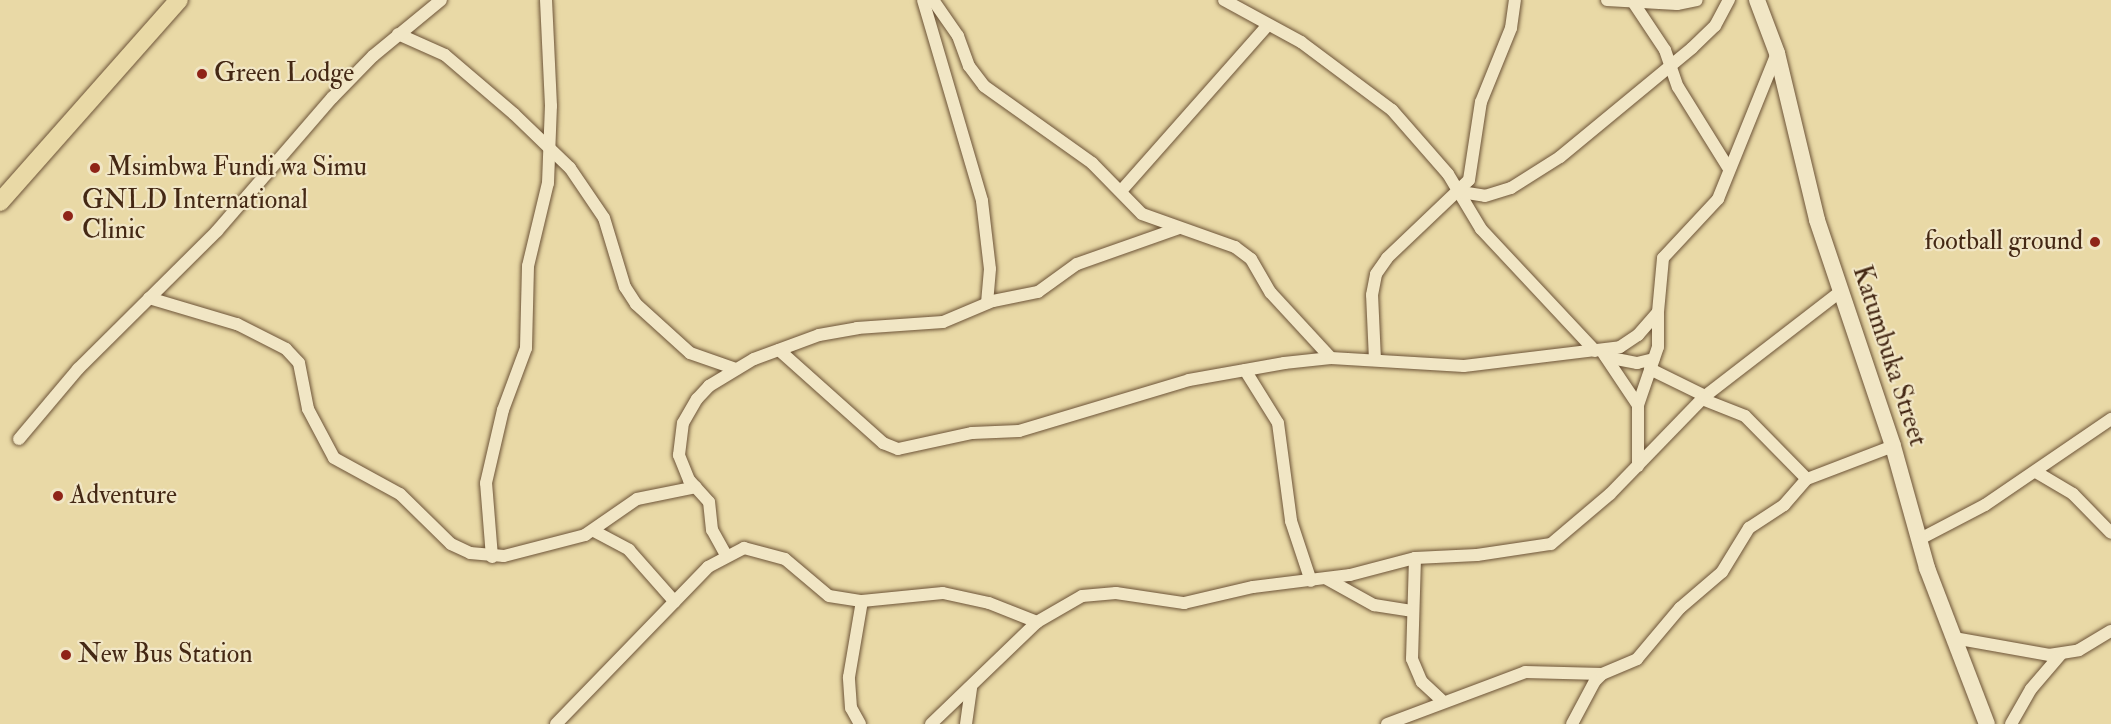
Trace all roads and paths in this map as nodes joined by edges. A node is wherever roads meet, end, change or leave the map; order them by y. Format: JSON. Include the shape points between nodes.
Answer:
{"nodes":[{"id":1,"x":179,"y":0,"type":"edge"},
{"id":2,"x":441,"y":0,"type":"edge"},
{"id":3,"x":546,"y":0,"type":"edge"},
{"id":4,"x":923,"y":0,"type":"edge"},
{"id":5,"x":933,"y":0,"type":"edge"},
{"id":6,"x":1224,"y":0,"type":"edge"},
{"id":7,"x":1515,"y":0,"type":"edge"},
{"id":8,"x":1607,"y":0,"type":"edge"},
{"id":9,"x":1697,"y":0,"type":"edge"},
{"id":10,"x":1729,"y":0,"type":"edge"},
{"id":11,"x":1757,"y":0,"type":"edge"},
{"id":12,"x":1633,"y":2,"type":"junction"},
{"id":13,"x":1267,"y":26,"type":"junction"},
{"id":14,"x":398,"y":34,"type":"junction"},
{"id":15,"x":1777,"y":53,"type":"junction"},
{"id":16,"x":1671,"y":66,"type":"junction"},
{"id":17,"x":550,"y":150,"type":"junction"},
{"id":18,"x":1729,"y":169,"type":"junction"},
{"id":19,"x":1121,"y":191,"type":"junction"},
{"id":20,"x":1461,"y":192,"type":"junction"},
{"id":21,"x":0,"y":202,"type":"edge"},
{"id":22,"x":1179,"y":228,"type":"junction"},
{"id":23,"x":1840,"y":292,"type":"junction"},
{"id":24,"x":149,"y":298,"type":"junction"},
{"id":25,"x":987,"y":303,"type":"junction"},
{"id":26,"x":1658,"y":312,"type":"junction"},
{"id":27,"x":779,"y":350,"type":"junction"},
{"id":28,"x":1600,"y":353,"type":"junction"},
{"id":29,"x":1331,"y":358,"type":"junction"},
{"id":30,"x":1375,"y":360,"type":"junction"},
{"id":31,"x":1652,"y":364,"type":"junction"},
{"id":32,"x":736,"y":369,"type":"junction"},
{"id":33,"x":1245,"y":370,"type":"junction"},
{"id":34,"x":1704,"y":398,"type":"junction"},
{"id":35,"x":1638,"y":405,"type":"junction"},
{"id":36,"x":2111,"y":419,"type":"edge"},
{"id":37,"x":20,"y":439,"type":"dead end"},
{"id":38,"x":1893,"y":446,"type":"junction"},
{"id":39,"x":1638,"y":466,"type":"junction"},
{"id":40,"x":2036,"y":472,"type":"junction"},
{"id":41,"x":1807,"y":479,"type":"junction"},
{"id":42,"x":696,"y":487,"type":"junction"},
{"id":43,"x":594,"y":531,"type":"junction"},
{"id":44,"x":2111,"y":533,"type":"edge"},
{"id":45,"x":1920,"y":539,"type":"junction"},
{"id":46,"x":726,"y":555,"type":"junction"},
{"id":47,"x":492,"y":557,"type":"junction"},
{"id":48,"x":1415,"y":558,"type":"junction"},
{"id":49,"x":1327,"y":579,"type":"junction"},
{"id":50,"x":1311,"y":581,"type":"junction"},
{"id":51,"x":862,"y":601,"type":"junction"},
{"id":52,"x":675,"y":602,"type":"junction"},
{"id":53,"x":1412,"y":611,"type":"junction"},
{"id":54,"x":1037,"y":622,"type":"junction"},
{"id":55,"x":2111,"y":631,"type":"edge"},
{"id":56,"x":1954,"y":638,"type":"junction"},
{"id":57,"x":2061,"y":654,"type":"junction"},
{"id":58,"x":1602,"y":674,"type":"junction"},
{"id":59,"x":971,"y":686,"type":"junction"},
{"id":60,"x":1441,"y":700,"type":"junction"},
{"id":61,"x":556,"y":724,"type":"edge"},
{"id":62,"x":860,"y":724,"type":"edge"},
{"id":63,"x":931,"y":724,"type":"edge"},
{"id":64,"x":966,"y":724,"type":"edge"},
{"id":65,"x":1387,"y":724,"type":"edge"},
{"id":66,"x":1572,"y":724,"type":"edge"},
{"id":67,"x":1987,"y":724,"type":"edge"},
{"id":68,"x":2011,"y":724,"type":"edge"}],
"edges":[{"from":1,"to":21,"type":"main road"},
{"from":2,"to":14,"type":"street"},
{"from":3,"to":17,"type":"street"},
{"from":4,"to":25,"type":"street","via":[[982,201],[990,269]]},
{"from":5,"to":19,"type":"street","via":[[958,36],[969,66],[984,86],[1092,163]]},
{"from":6,"to":13,"type":"street"},
{"from":7,"to":20,"type":"street","via":[[1511,28],[1481,102],[1472,173]]},
{"from":8,"to":12,"type":"street"},
{"from":9,"to":12,"type":"street","via":[[1677,4]]},
{"from":10,"to":16,"type":"street","via":[[1715,26]]},
{"from":11,"to":15,"type":"main road","name":"Katumbuka Street"},
{"from":12,"to":16,"type":"street","via":[[1665,50]]},
{"from":13,"to":19,"type":"street"},
{"from":13,"to":20,"type":"street","via":[[1320,54],[1392,110]]},
{"from":14,"to":17,"type":"street","via":[[445,56]]},
{"from":14,"to":24,"type":"street","via":[[332,98],[217,231]]},
{"from":15,"to":18,"type":"street"},
{"from":15,"to":23,"type":"main road","name":"Katumbuka Street","via":[[1817,220]]},
{"from":16,"to":18,"type":"street","via":[[1678,87]]},
{"from":16,"to":20,"type":"street","via":[[1560,157],[1511,188],[1485,196]]},
{"from":17,"to":32,"type":"street","via":[[570,168],[600,209],[625,286],[636,304],[690,353]]},
{"from":17,"to":47,"type":"street","via":[[546,200],[528,266],[526,348],[503,410],[487,477]]},
{"from":18,"to":26,"type":"street","via":[[1718,199],[1663,258]]},
{"from":19,"to":22,"type":"street","via":[[1142,214]]},
{"from":20,"to":28,"type":"street","via":[[1487,235]]},
{"from":20,"to":30,"type":"street","via":[[1387,258],[1376,274],[1372,296]]},
{"from":22,"to":25,"type":"street","via":[[1077,264],[1038,292]]},
{"from":22,"to":29,"type":"street","via":[[1235,247],[1251,259],[1271,293]]},
{"from":23,"to":34,"type":"street"},
{"from":23,"to":38,"type":"main road","name":"Katumbuka Street"},
{"from":24,"to":37,"type":"street","via":[[78,369]]},
{"from":24,"to":47,"type":"street","via":[[225,319],[275,340],[299,363],[308,409],[334,458],[400,494],[451,544]]},
{"from":25,"to":27,"type":"street","via":[[943,322],[833,331]]},
{"from":26,"to":28,"type":"street","via":[[1630,342]]},
{"from":26,"to":31,"type":"street"},
{"from":27,"to":32,"type":"street"},
{"from":27,"to":33,"type":"street","via":[[882,443],[898,449],[972,433],[1019,431],[1190,380]]},
{"from":28,"to":30,"type":"street","via":[[1464,366]]},
{"from":28,"to":31,"type":"street"},
{"from":28,"to":35,"type":"street"},
{"from":29,"to":30,"type":"street"},
{"from":29,"to":33,"type":"street"},
{"from":31,"to":34,"type":"street"},
{"from":31,"to":35,"type":"street"},
{"from":32,"to":42,"type":"street","via":[[697,399],[680,434],[681,462]]},
{"from":33,"to":50,"type":"street","via":[[1278,423],[1291,521]]},
{"from":34,"to":39,"type":"street"},
{"from":34,"to":41,"type":"street","via":[[1745,416]]},
{"from":35,"to":39,"type":"street"},
{"from":36,"to":40,"type":"street"},
{"from":38,"to":41,"type":"street"},
{"from":38,"to":45,"type":"main road","name":"Katumbuka Street"},
{"from":39,"to":48,"type":"street","via":[[1551,544],[1477,555]]},
{"from":40,"to":44,"type":"street","via":[[2073,494]]},
{"from":40,"to":45,"type":"street","via":[[1985,505]]},
{"from":41,"to":58,"type":"street","via":[[1784,505],[1749,528],[1722,572],[1680,608],[1637,659]]},
{"from":42,"to":43,"type":"street","via":[[637,499]]},
{"from":42,"to":46,"type":"street","via":[[710,504],[712,530]]},
{"from":43,"to":47,"type":"street"},
{"from":43,"to":52,"type":"street","via":[[629,550]]},
{"from":45,"to":56,"type":"main road","name":"Katumbuka Street"},
{"from":46,"to":51,"type":"street","via":[[744,548],[778,556],[829,596]]},
{"from":46,"to":52,"type":"street","via":[[708,567]]},
{"from":48,"to":49,"type":"street"},
{"from":48,"to":53,"type":"street"},
{"from":49,"to":50,"type":"street"},
{"from":49,"to":53,"type":"street","via":[[1374,605]]},
{"from":50,"to":54,"type":"street","via":[[1253,587],[1184,603],[1116,593],[1092,594],[1070,600]]},
{"from":51,"to":54,"type":"street","via":[[943,593],[989,603]]},
{"from":51,"to":62,"type":"street","via":[[849,676],[851,708]]},
{"from":52,"to":61,"type":"street"},
{"from":53,"to":60,"type":"street","via":[[1415,669]]},
{"from":54,"to":59,"type":"street"},
{"from":55,"to":57,"type":"street","via":[[2079,650]]},
{"from":56,"to":57,"type":"street","via":[[2033,653]]},
{"from":56,"to":67,"type":"main road","name":"Katumbuka Street"},
{"from":57,"to":68,"type":"street","via":[[2031,689]]},
{"from":58,"to":60,"type":"street","via":[[1531,670]]},
{"from":58,"to":66,"type":"street"},
{"from":59,"to":63,"type":"street"},
{"from":59,"to":64,"type":"street"},
{"from":60,"to":65,"type":"street"}]}
